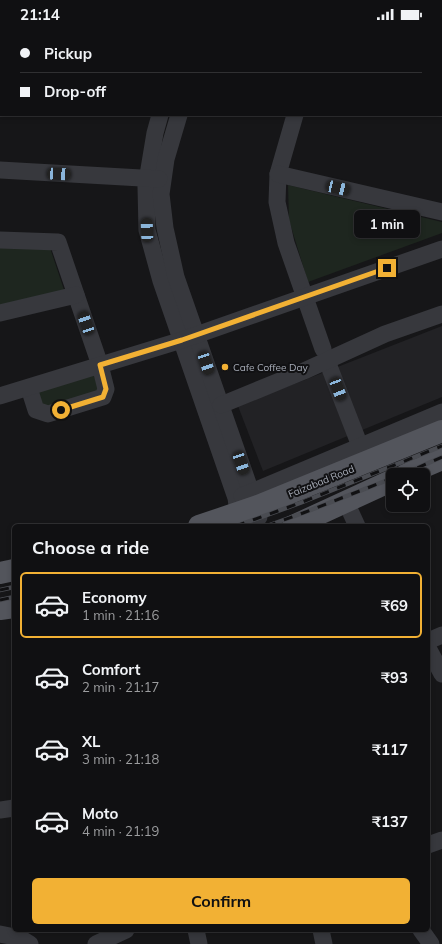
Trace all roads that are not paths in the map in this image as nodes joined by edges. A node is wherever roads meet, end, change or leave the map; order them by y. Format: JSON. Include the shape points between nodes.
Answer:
{"nodes":[{"id":1,"x":160,"y":116,"type":"edge"},
{"id":2,"x":179,"y":116,"type":"edge"},
{"id":3,"x":295,"y":116,"type":"edge"},
{"id":4,"x":0,"y":170,"type":"edge"},
{"id":5,"x":278,"y":174,"type":"junction"},
{"id":6,"x":155,"y":179,"type":"junction"},
{"id":7,"x":442,"y":212,"type":"edge"},
{"id":8,"x":0,"y":240,"type":"edge"},
{"id":9,"x":442,"y":249,"type":"edge"},
{"id":10,"x":76,"y":295,"type":"junction"},
{"id":11,"x":305,"y":297,"type":"junction"},
{"id":12,"x":0,"y":313,"type":"edge"},
{"id":13,"x":442,"y":314,"type":"edge"},
{"id":14,"x":189,"y":337,"type":"junction"},
{"id":15,"x":325,"y":355,"type":"junction"},
{"id":16,"x":100,"y":365,"type":"junction"},
{"id":17,"x":29,"y":388,"type":"junction"},
{"id":18,"x":0,"y":396,"type":"edge"},
{"id":19,"x":221,"y":405,"type":"junction"},
{"id":20,"x":442,"y":412,"type":"edge"},
{"id":21,"x":442,"y":431,"type":"edge"},
{"id":22,"x":360,"y":446,"type":"junction"},
{"id":23,"x":442,"y":459,"type":"edge"},
{"id":24,"x":421,"y":468,"type":"edge"},
{"id":25,"x":386,"y":483,"type":"edge"},
{"id":26,"x":346,"y":502,"type":"junction"},
{"id":27,"x":249,"y":510,"type":"edge"},
{"id":28,"x":205,"y":524,"type":"edge"},
{"id":29,"x":297,"y":524,"type":"edge"},
{"id":30,"x":356,"y":524,"type":"edge"},
{"id":31,"x":12,"y":570,"type":"edge"},
{"id":32,"x":0,"y":573,"type":"edge"},
{"id":33,"x":12,"y":607,"type":"edge"},
{"id":34,"x":0,"y":609,"type":"edge"},
{"id":35,"x":442,"y":635,"type":"edge"},
{"id":36,"x":430,"y":640,"type":"edge"},
{"id":37,"x":430,"y":651,"type":"edge"},
{"id":38,"x":441,"y":670,"type":"edge"},
{"id":39,"x":12,"y":808,"type":"edge"},
{"id":40,"x":0,"y":810,"type":"edge"},
{"id":41,"x":442,"y":840,"type":"edge"},
{"id":42,"x":430,"y":844,"type":"edge"},
{"id":43,"x":196,"y":932,"type":"edge"},
{"id":44,"x":321,"y":932,"type":"edge"},
{"id":45,"x":422,"y":932,"type":"edge"},
{"id":46,"x":8,"y":938,"type":"edge"},
{"id":47,"x":30,"y":944,"type":"edge"},
{"id":48,"x":199,"y":944,"type":"edge"},
{"id":49,"x":324,"y":944,"type":"edge"},
{"id":50,"x":431,"y":944,"type":"edge"}],
"edges":[{"from":1,"to":6,"type":"street","via":[[155,133]]},
{"from":2,"to":6,"type":"street","via":[[166,159]]},
{"from":3,"to":5,"type":"street"},
{"from":4,"to":6,"type":"street"},
{"from":5,"to":7,"type":"street"},
{"from":5,"to":11,"type":"street","via":[[277,202],[286,243]]},
{"from":6,"to":14,"type":"street","via":[[146,187],[147,230],[161,281]]},
{"from":8,"to":10,"type":"street","via":[[58,242]]},
{"from":9,"to":11,"type":"street"},
{"from":10,"to":12,"type":"street"},
{"from":10,"to":16,"type":"street"},
{"from":11,"to":14,"type":"street"},
{"from":11,"to":15,"type":"street"},
{"from":13,"to":15,"type":"street"},
{"from":14,"to":16,"type":"street"},
{"from":14,"to":19,"type":"street"},
{"from":14,"to":27,"type":"street"},
{"from":15,"to":19,"type":"street"},
{"from":15,"to":22,"type":"street"},
{"from":16,"to":17,"type":"street"},
{"from":16,"to":17,"type":"street","via":[[106,389],[103,397],[48,414],[36,410]]},
{"from":17,"to":18,"type":"street"},
{"from":19,"to":27,"type":"street"},
{"from":20,"to":22,"type":"street"},
{"from":21,"to":27,"type":"main road","name":"Faizabad Road"},
{"from":22,"to":27,"type":"street"},
{"from":23,"to":24,"type":"main road"},
{"from":25,"to":26,"type":"main road"},
{"from":26,"to":29,"type":"main road"},
{"from":26,"to":30,"type":"street"},
{"from":27,"to":28,"type":"main road","name":"Faizabad Road"},
{"from":31,"to":32,"type":"main road"},
{"from":33,"to":34,"type":"main road"},
{"from":35,"to":36,"type":"street"},
{"from":37,"to":38,"type":"street"},
{"from":39,"to":40,"type":"street"},
{"from":41,"to":42,"type":"street"},
{"from":43,"to":48,"type":"street"},
{"from":44,"to":49,"type":"street"},
{"from":45,"to":50,"type":"street"},
{"from":46,"to":47,"type":"street","via":[[20,938]]}]}
